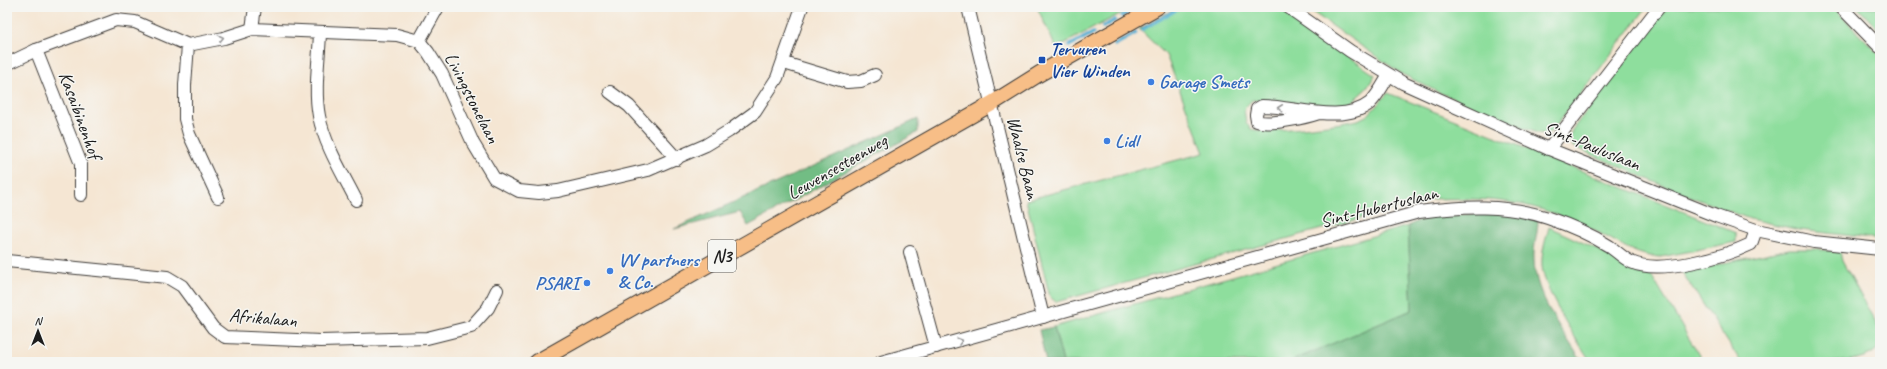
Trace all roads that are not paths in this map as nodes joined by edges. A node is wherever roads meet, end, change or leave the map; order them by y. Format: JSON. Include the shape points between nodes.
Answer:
{"nodes":[{"id":1,"x":255,"y":7,"type":"edge"},
{"id":2,"x":438,"y":7,"type":"edge"},
{"id":3,"x":802,"y":7,"type":"edge"},
{"id":4,"x":968,"y":7,"type":"edge"},
{"id":5,"x":1157,"y":7,"type":"edge"},
{"id":6,"x":1288,"y":7,"type":"edge"},
{"id":7,"x":1296,"y":7,"type":"edge"},
{"id":8,"x":1659,"y":7,"type":"edge"},
{"id":9,"x":1841,"y":7,"type":"edge"},
{"id":10,"x":1310,"y":23,"type":"junction"},
{"id":11,"x":252,"y":29,"type":"junction"},
{"id":12,"x":320,"y":33,"type":"junction"},
{"id":13,"x":419,"y":41,"type":"junction"},
{"id":14,"x":188,"y":45,"type":"junction"},
{"id":15,"x":1880,"y":47,"type":"edge"},
{"id":16,"x":36,"y":50,"type":"junction"},
{"id":17,"x":784,"y":63,"type":"junction"},
{"id":18,"x":7,"y":64,"type":"edge"},
{"id":19,"x":875,"y":75,"type":"dead end"},
{"id":20,"x":1389,"y":75,"type":"junction"},
{"id":21,"x":610,"y":92,"type":"dead end"},
{"id":22,"x":991,"y":104,"type":"junction"},
{"id":23,"x":1319,"y":112,"type":"dead end"},
{"id":24,"x":1550,"y":149,"type":"junction"},
{"id":25,"x":677,"y":159,"type":"junction"},
{"id":26,"x":81,"y":195,"type":"dead end"},
{"id":27,"x":218,"y":197,"type":"dead end"},
{"id":28,"x":356,"y":200,"type":"dead end"},
{"id":29,"x":1756,"y":230,"type":"junction"},
{"id":30,"x":1880,"y":249,"type":"edge"},
{"id":31,"x":910,"y":252,"type":"dead end"},
{"id":32,"x":7,"y":261,"type":"edge"},
{"id":33,"x":497,"y":290,"type":"dead end"},
{"id":34,"x":1043,"y":317,"type":"junction"},
{"id":35,"x":936,"y":347,"type":"junction"},
{"id":36,"x":537,"y":362,"type":"edge"},
{"id":37,"x":882,"y":362,"type":"edge"}],
"edges":[{"from":1,"to":11,"type":"street"},
{"from":2,"to":13,"type":"street"},
{"from":3,"to":17,"type":"street","name":"Livingstonelaan"},
{"from":4,"to":22,"type":"street","name":"Waalse Baan"},
{"from":5,"to":22,"type":"main road","name":"Leuvensesteenweg","number":"N3"},
{"from":6,"to":10,"type":"street","name":"Sint-Pauluslaan"},
{"from":7,"to":10,"type":"street","name":"Sint-Pauluslaan"},
{"from":8,"to":24,"type":"street"},
{"from":9,"to":15,"type":"street"},
{"from":10,"to":20,"type":"street","name":"Sint-Pauluslaan"},
{"from":11,"to":12,"type":"street","name":"Livingstonelaan"},
{"from":14,"to":11,"type":"street","name":"Livingstonelaan","one_way":true},
{"from":12,"to":13,"type":"street","name":"Livingstonelaan","via":[[397,35]]},
{"from":12,"to":28,"type":"street","via":[[317,82],[319,116],[330,147]]},
{"from":13,"to":25,"type":"street","name":"Livingstonelaan","via":[[442,74],[473,143],[494,178],[520,191],[558,191],[621,177]]},
{"from":14,"to":16,"type":"street","via":[[136,22],[116,20]]},
{"from":14,"to":27,"type":"street","via":[[185,119],[189,134]]},
{"from":16,"to":18,"type":"street"},
{"from":16,"to":26,"type":"street","name":"Kasaibinenhof","via":[[81,164]]},
{"from":17,"to":19,"type":"street","via":[[847,82],[861,81]]},
{"from":17,"to":25,"type":"street","name":"Livingstonelaan","via":[[755,112],[706,145]]},
{"from":20,"to":23,"type":"street","via":[[1376,96],[1364,106],[1347,112]]},
{"from":20,"to":24,"type":"street","name":"Sint-Pauluslaan"},
{"from":21,"to":25,"type":"street","via":[[629,106]]},
{"from":22,"to":34,"type":"street","name":"Waalse Baan"},
{"from":22,"to":36,"type":"main road","name":"Leuvensesteenweg","number":"N3"},
{"from":24,"to":29,"type":"street","name":"Sint-Pauluslaan"},
{"from":29,"to":30,"type":"street","name":"Sint-Pauluslaan","via":[[1814,242]]},
{"from":29,"to":34,"type":"street","name":"Sint-Hubertuslaan","via":[[1750,244],[1732,253],[1662,268],[1649,268],[1629,262],[1610,246],[1548,218],[1518,210],[1455,207],[1420,212]]},
{"from":31,"to":35,"type":"street"},
{"from":32,"to":33,"type":"street","name":"Afrikalaan","via":[[167,277],[182,286],[213,328],[225,337],[321,340],[427,338],[471,327],[488,308]]},
{"from":35,"to":34,"type":"street","name":"Sint-Hubertuslaan","one_way":true},
{"from":35,"to":37,"type":"street","name":"Sint-Hubertuslaan"}]}
